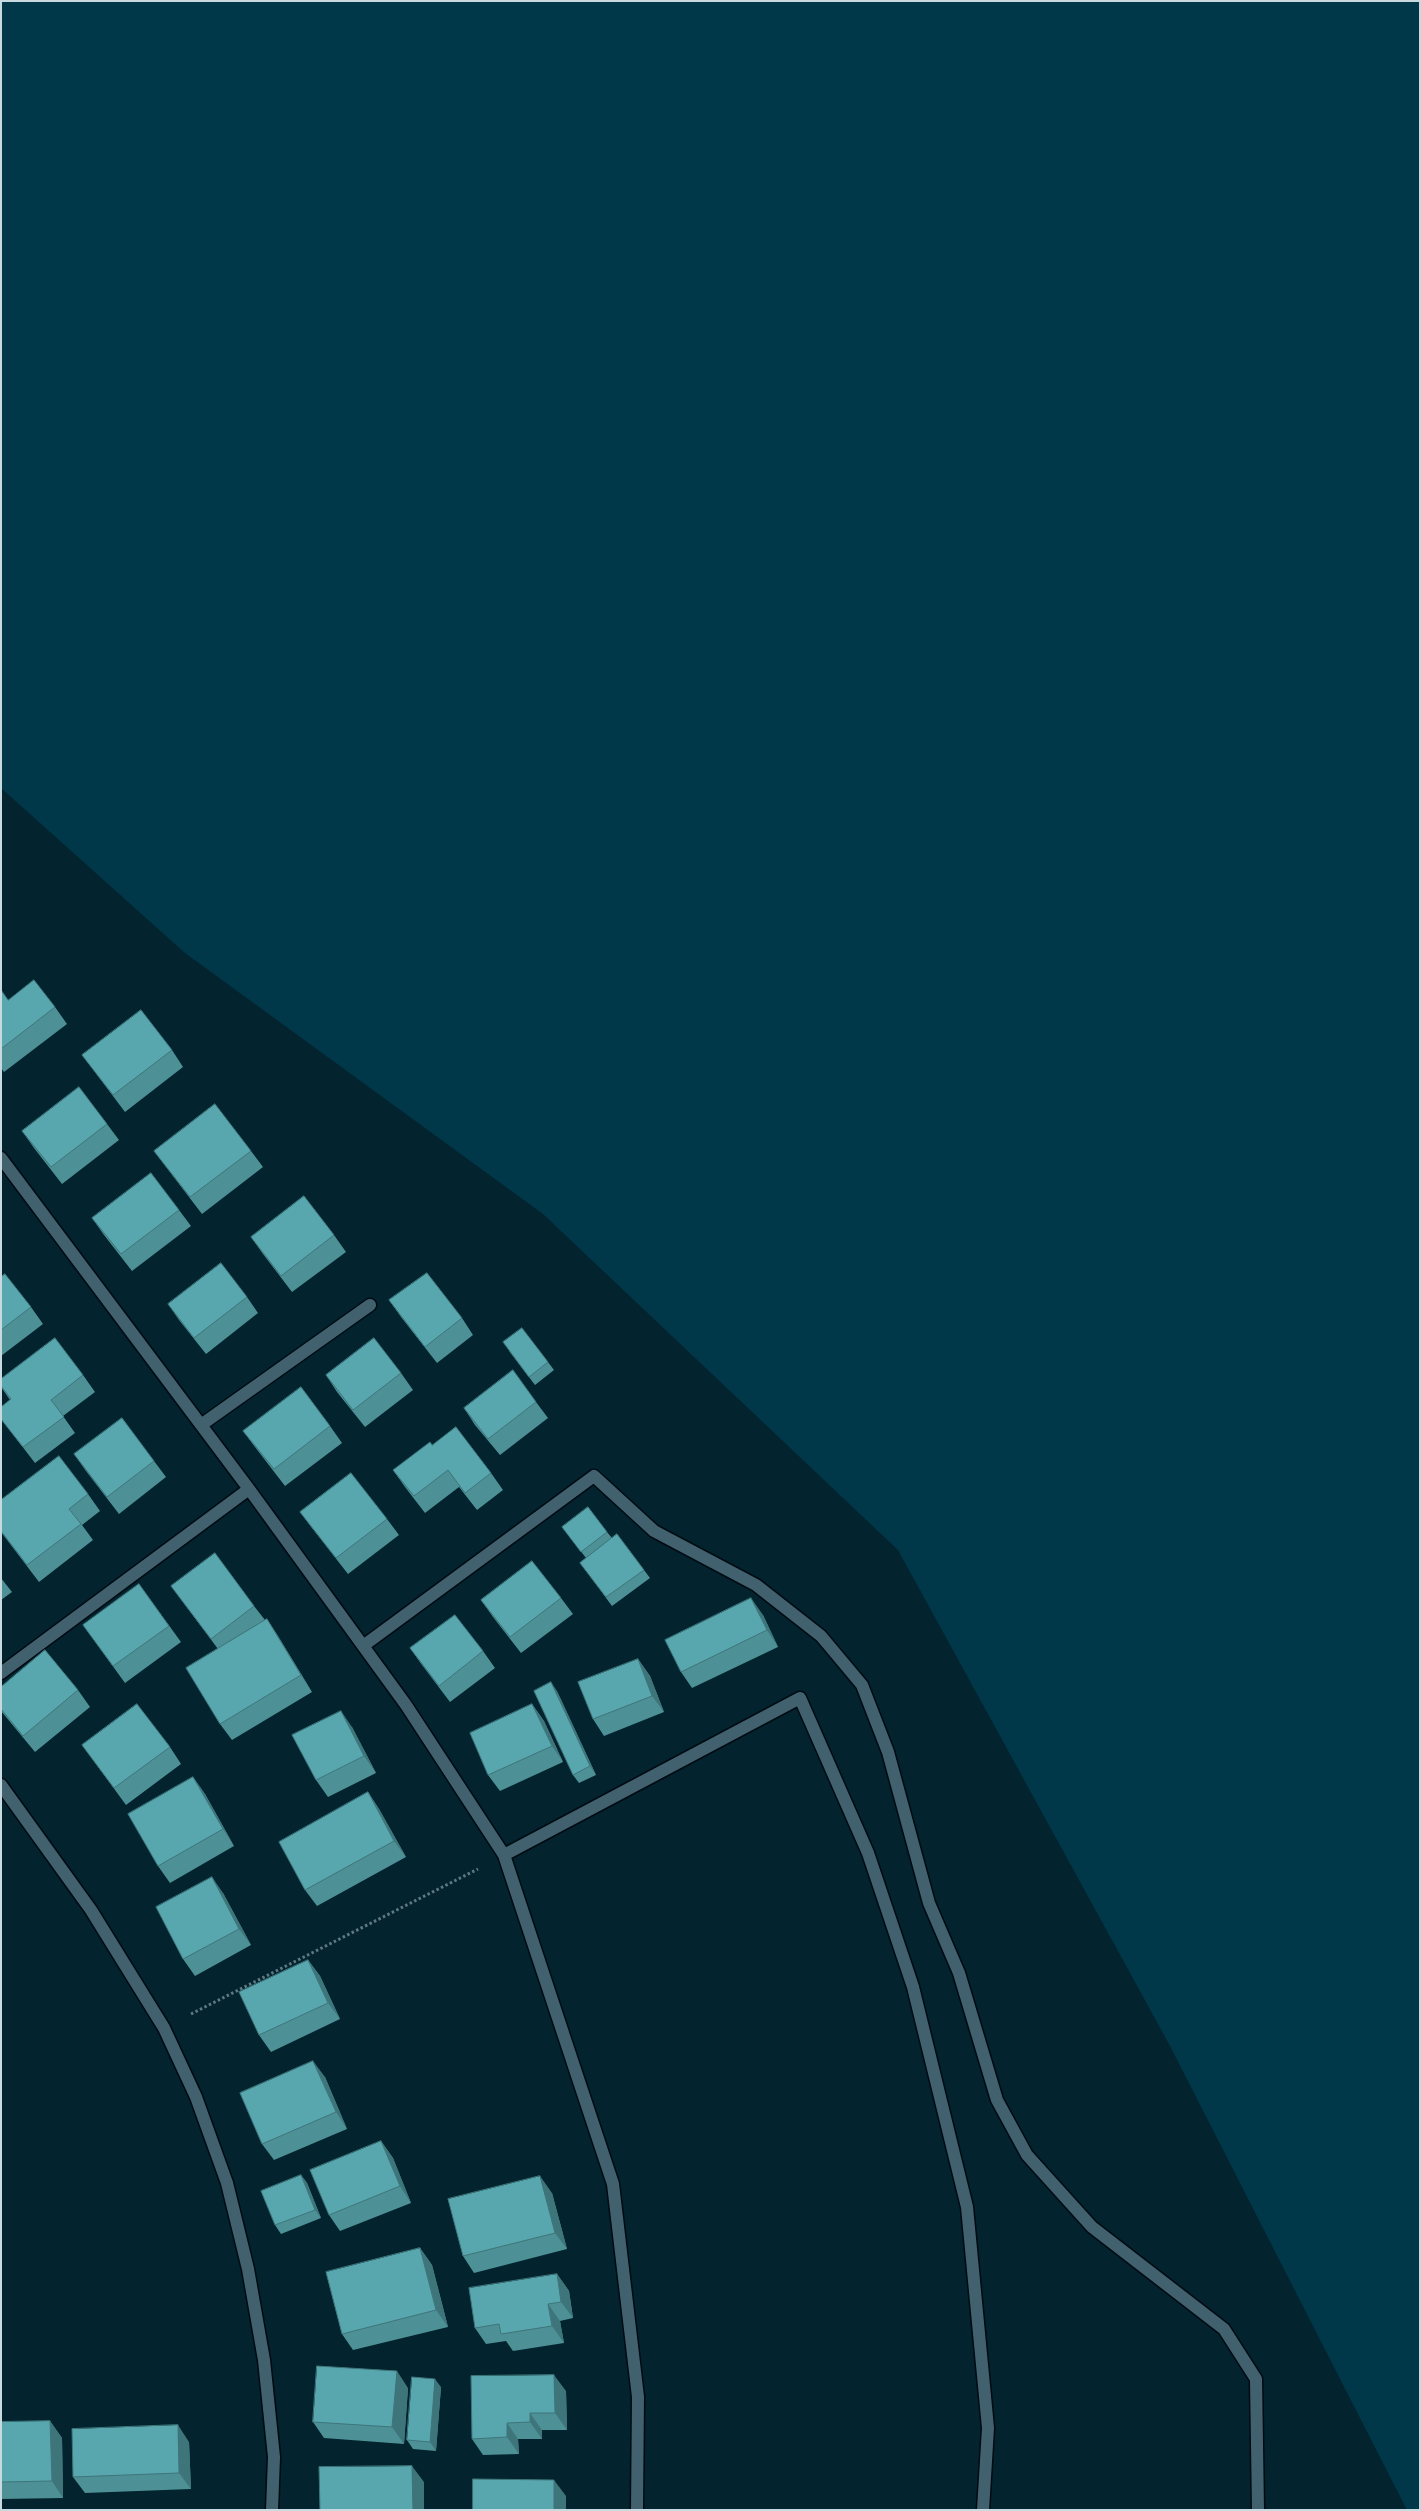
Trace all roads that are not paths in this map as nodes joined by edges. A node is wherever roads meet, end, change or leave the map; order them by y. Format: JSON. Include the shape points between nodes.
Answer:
{"nodes":[{"id":1,"x":1,"y":1158,"type":"edge"},
{"id":2,"x":370,"y":1305,"type":"dead end"},
{"id":3,"x":201,"y":1425,"type":"junction"},
{"id":4,"x":249,"y":1489,"type":"junction"},
{"id":5,"x":363,"y":1646,"type":"junction"},
{"id":6,"x":1,"y":1673,"type":"edge"},
{"id":7,"x":1,"y":1785,"type":"edge"},
{"id":8,"x":504,"y":1855,"type":"junction"},
{"id":9,"x":272,"y":2510,"type":"edge"},
{"id":10,"x":637,"y":2510,"type":"edge"},
{"id":11,"x":983,"y":2510,"type":"edge"},
{"id":12,"x":1258,"y":2510,"type":"edge"}],
"edges":[{"from":1,"to":3,"type":"street"},
{"from":2,"to":3,"type":"street"},
{"from":3,"to":4,"type":"street"},
{"from":4,"to":5,"type":"street"},
{"from":4,"to":6,"type":"street"},
{"from":5,"to":8,"type":"street","via":[[406,1705]]},
{"from":5,"to":12,"type":"street","via":[[594,1476],[654,1530],[756,1585],[821,1636],[862,1686],[888,1752],[929,1903],[958,1974],[997,2100],[1027,2155],[1092,2227],[1224,2328],[1256,2379]]},
{"from":7,"to":9,"type":"street","via":[[91,1910],[164,2028],[196,2097],[227,2183],[248,2269],[264,2360],[274,2457]]},
{"from":8,"to":10,"type":"street","via":[[612,2184],[638,2397]]},
{"from":8,"to":11,"type":"street","via":[[800,1698],[868,1853],[913,1987],[967,2207],[988,2428]]}]}
